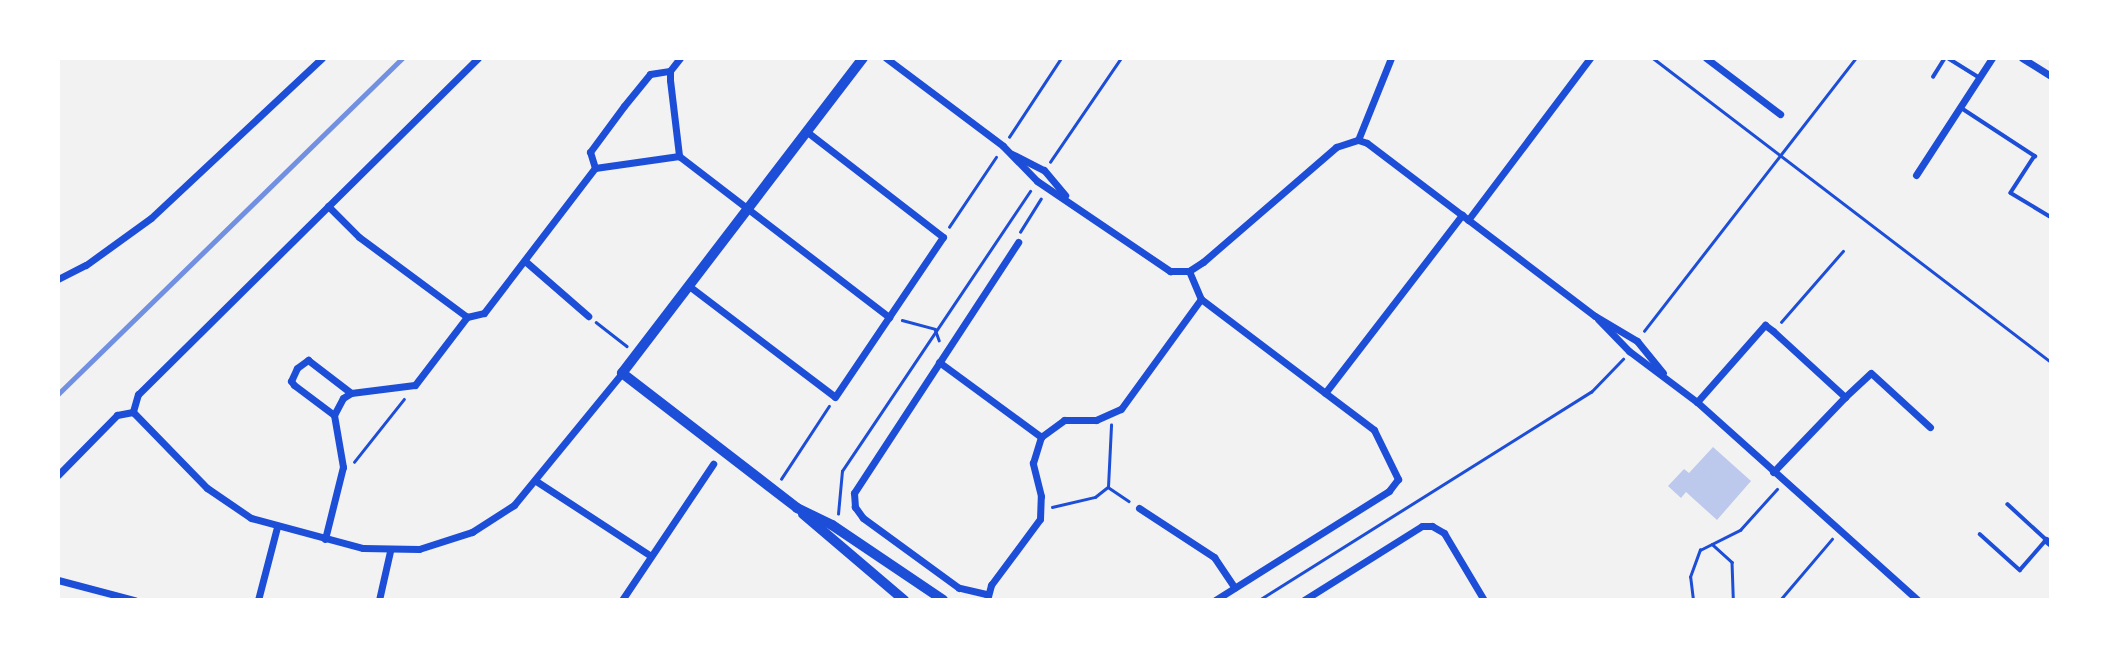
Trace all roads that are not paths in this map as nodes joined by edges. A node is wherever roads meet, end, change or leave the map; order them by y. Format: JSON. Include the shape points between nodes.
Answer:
{"nodes":[{"id":1,"x":322,"y":58,"type":"edge"},
{"id":2,"x":478,"y":58,"type":"edge"},
{"id":3,"x":680,"y":58,"type":"edge"},
{"id":4,"x":863,"y":58,"type":"edge"},
{"id":5,"x":886,"y":58,"type":"edge"},
{"id":6,"x":1391,"y":58,"type":"edge"},
{"id":7,"x":1590,"y":58,"type":"edge"},
{"id":8,"x":1706,"y":58,"type":"edge"},
{"id":9,"x":1947,"y":58,"type":"edge"},
{"id":10,"x":1992,"y":58,"type":"edge"},
{"id":11,"x":2022,"y":58,"type":"edge"},
{"id":12,"x":670,"y":71,"type":"junction"},
{"id":13,"x":2051,"y":76,"type":"edge"},
{"id":14,"x":1933,"y":77,"type":"dead end"},
{"id":15,"x":1979,"y":77,"type":"junction"},
{"id":16,"x":1960,"y":107,"type":"junction"},
{"id":17,"x":1780,"y":114,"type":"dead end"},
{"id":18,"x":807,"y":132,"type":"junction"},
{"id":19,"x":1358,"y":140,"type":"junction"},
{"id":20,"x":1011,"y":153,"type":"junction"},
{"id":21,"x":679,"y":156,"type":"junction"},
{"id":22,"x":595,"y":169,"type":"junction"},
{"id":23,"x":1916,"y":174,"type":"dead end"},
{"id":24,"x":1066,"y":197,"type":"junction"},
{"id":25,"x":328,"y":206,"type":"junction"},
{"id":26,"x":747,"y":208,"type":"junction"},
{"id":27,"x":2051,"y":217,"type":"edge"},
{"id":28,"x":1465,"y":218,"type":"junction"},
{"id":29,"x":1018,"y":242,"type":"road end"},
{"id":30,"x":525,"y":261,"type":"junction"},
{"id":31,"x":1189,"y":271,"type":"junction"},
{"id":32,"x":58,"y":279,"type":"edge"},
{"id":33,"x":689,"y":286,"type":"junction"},
{"id":34,"x":1201,"y":299,"type":"junction"},
{"id":35,"x":588,"y":316,"type":"road end"},
{"id":36,"x":1595,"y":316,"type":"junction"},
{"id":37,"x":467,"y":317,"type":"junction"},
{"id":38,"x":889,"y":317,"type":"junction"},
{"id":39,"x":942,"y":358,"type":"junction"},
{"id":40,"x":622,"y":373,"type":"junction"},
{"id":41,"x":1663,"y":373,"type":"junction"},
{"id":42,"x":351,"y":393,"type":"junction"},
{"id":43,"x":1325,"y":393,"type":"junction"},
{"id":44,"x":1845,"y":397,"type":"junction"},
{"id":45,"x":1697,"y":402,"type":"junction"},
{"id":46,"x":134,"y":412,"type":"junction"},
{"id":47,"x":334,"y":415,"type":"junction"},
{"id":48,"x":1930,"y":428,"type":"dead end"},
{"id":49,"x":1041,"y":437,"type":"junction"},
{"id":50,"x":713,"y":464,"type":"dead end"},
{"id":51,"x":1773,"y":472,"type":"junction"},
{"id":52,"x":58,"y":475,"type":"edge"},
{"id":53,"x":536,"y":481,"type":"junction"},
{"id":54,"x":2008,"y":505,"type":"dead end"},
{"id":55,"x":797,"y":508,"type":"junction"},
{"id":56,"x":1139,"y":508,"type":"road end"},
{"id":57,"x":277,"y":527,"type":"junction"},
{"id":58,"x":1980,"y":534,"type":"dead end"},
{"id":59,"x":325,"y":539,"type":"junction"},
{"id":60,"x":2049,"y":542,"type":"edge"},
{"id":61,"x":390,"y":551,"type":"junction"},
{"id":62,"x":651,"y":556,"type":"junction"},
{"id":63,"x":58,"y":580,"type":"edge"},
{"id":64,"x":1235,"y":588,"type":"junction"},
{"id":65,"x":986,"y":597,"type":"edge"},
{"id":66,"x":134,"y":600,"type":"edge"},
{"id":67,"x":258,"y":600,"type":"edge"},
{"id":68,"x":379,"y":600,"type":"edge"},
{"id":69,"x":622,"y":600,"type":"edge"},
{"id":70,"x":904,"y":600,"type":"edge"},
{"id":71,"x":943,"y":600,"type":"edge"},
{"id":72,"x":1215,"y":600,"type":"edge"},
{"id":73,"x":1304,"y":600,"type":"edge"},
{"id":74,"x":1484,"y":600,"type":"edge"},
{"id":75,"x":1918,"y":600,"type":"edge"}],
"edges":[{"from":1,"to":32,"type":"street","via":[[150,218],[86,265]]},
{"from":2,"to":25,"type":"street"},
{"from":3,"to":12,"type":"street"},
{"from":4,"to":18,"type":"street"},
{"from":5,"to":20,"type":"street"},
{"from":6,"to":19,"type":"street"},
{"from":7,"to":28,"type":"street"},
{"from":8,"to":17,"type":"street"},
{"from":9,"to":14,"type":"lane"},
{"from":9,"to":15,"type":"lane"},
{"from":10,"to":15,"type":"street"},
{"from":11,"to":13,"type":"street"},
{"from":12,"to":21,"type":"street"},
{"from":12,"to":22,"type":"street","via":[[650,74],[624,106],[590,152]]},
{"from":15,"to":16,"type":"street"},
{"from":16,"to":23,"type":"street"},
{"from":16,"to":27,"type":"lane","via":[[2035,156],[2011,193]]},
{"from":18,"to":26,"type":"street"},
{"from":18,"to":38,"type":"street","via":[[943,237]]},
{"from":19,"to":28,"type":"street"},
{"from":19,"to":31,"type":"street","via":[[1336,147]]},
{"from":20,"to":24,"type":"street","via":[[1037,181]]},
{"from":20,"to":24,"type":"street","via":[[1044,170]]},
{"from":21,"to":22,"type":"street"},
{"from":21,"to":26,"type":"street"},
{"from":22,"to":30,"type":"street"},
{"from":24,"to":31,"type":"street","via":[[1153,262],[1170,271]]},
{"from":25,"to":37,"type":"street","via":[[359,237]]},
{"from":25,"to":46,"type":"street","via":[[138,394]]},
{"from":26,"to":33,"type":"street"},
{"from":26,"to":38,"type":"street"},
{"from":28,"to":36,"type":"street"},
{"from":28,"to":43,"type":"street"},
{"from":29,"to":39,"type":"street"},
{"from":30,"to":35,"type":"street"},
{"from":30,"to":37,"type":"street","via":[[484,313]]},
{"from":31,"to":34,"type":"street"},
{"from":33,"to":38,"type":"street","via":[[835,397]]},
{"from":33,"to":40,"type":"street"},
{"from":34,"to":43,"type":"street"},
{"from":34,"to":49,"type":"street","via":[[1113,415],[1064,420]]},
{"from":36,"to":41,"type":"street","via":[[1629,351]]},
{"from":36,"to":41,"type":"street","via":[[1637,341]]},
{"from":37,"to":42,"type":"street","via":[[415,385]]},
{"from":39,"to":49,"type":"street"},
{"from":39,"to":65,"type":"street","via":[[857,485],[854,501],[863,517],[959,588]]},
{"from":40,"to":53,"type":"street"},
{"from":40,"to":55,"type":"street"},
{"from":41,"to":45,"type":"street"},
{"from":42,"to":47,"type":"street"},
{"from":42,"to":47,"type":"street","via":[[308,360],[297,368],[291,381],[294,385]]},
{"from":43,"to":64,"type":"street","via":[[1374,430],[1398,479],[1389,491]]},
{"from":44,"to":45,"type":"street","via":[[1765,325]]},
{"from":44,"to":48,"type":"street","via":[[1871,373]]},
{"from":44,"to":51,"type":"street"},
{"from":45,"to":51,"type":"street"},
{"from":46,"to":52,"type":"street","via":[[117,415]]},
{"from":46,"to":57,"type":"street","via":[[207,488],[251,518]]},
{"from":47,"to":59,"type":"street","via":[[343,467]]},
{"from":49,"to":65,"type":"street","via":[[1033,463],[1042,510]]},
{"from":50,"to":62,"type":"street"},
{"from":51,"to":75,"type":"street"},
{"from":53,"to":61,"type":"street","via":[[492,523],[446,543]]},
{"from":53,"to":62,"type":"street"},
{"from":54,"to":60,"type":"lane"},
{"from":55,"to":70,"type":"street"},
{"from":55,"to":71,"type":"street","via":[[832,525]]},
{"from":56,"to":64,"type":"street","via":[[1214,557]]},
{"from":57,"to":59,"type":"street"},
{"from":57,"to":67,"type":"street"},
{"from":58,"to":60,"type":"lane","via":[[2020,570]]},
{"from":59,"to":61,"type":"street"},
{"from":61,"to":68,"type":"street"},
{"from":62,"to":69,"type":"street"},
{"from":63,"to":66,"type":"street"},
{"from":64,"to":72,"type":"street"},
{"from":73,"to":74,"type":"street","via":[[1422,526],[1432,526],[1444,533]]}]}
